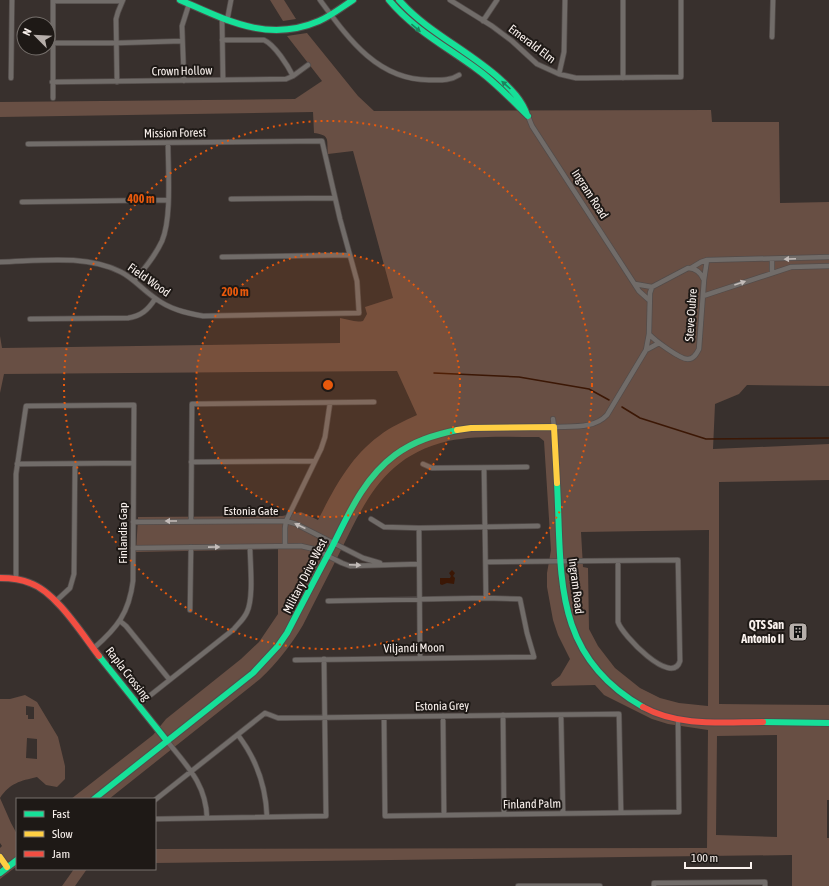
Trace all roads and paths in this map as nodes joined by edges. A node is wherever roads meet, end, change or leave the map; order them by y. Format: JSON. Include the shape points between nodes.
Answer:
{"nodes":[{"id":1,"x":12,"y":0,"type":"edge"},
{"id":2,"x":122,"y":0,"type":"edge"},
{"id":3,"x":180,"y":0,"type":"edge"},
{"id":4,"x":231,"y":0,"type":"edge"},
{"id":5,"x":320,"y":0,"type":"edge"},
{"id":6,"x":353,"y":0,"type":"edge"},
{"id":7,"x":389,"y":0,"type":"edge"},
{"id":8,"x":399,"y":0,"type":"edge"},
{"id":9,"x":450,"y":0,"type":"edge"},
{"id":10,"x":497,"y":0,"type":"edge"},
{"id":11,"x":565,"y":0,"type":"edge"},
{"id":12,"x":623,"y":0,"type":"edge"},
{"id":13,"x":681,"y":0,"type":"edge"},
{"id":14,"x":773,"y":0,"type":"edge"},
{"id":15,"x":53,"y":1,"type":"edge"},
{"id":16,"x":189,"y":4,"type":"junction"},
{"id":17,"x":331,"y":14,"type":"junction"},
{"id":18,"x":53,"y":16,"type":"edge"},
{"id":19,"x":224,"y":19,"type":"junction"},
{"id":20,"x":483,"y":21,"type":"junction"},
{"id":21,"x":772,"y":37,"type":"dead end"},
{"id":22,"x":222,"y":40,"type":"junction"},
{"id":23,"x":182,"y":41,"type":"junction"},
{"id":24,"x":56,"y":43,"type":"edge"},
{"id":25,"x":117,"y":43,"type":"junction"},
{"id":26,"x":52,"y":56,"type":"edge"},
{"id":27,"x":308,"y":65,"type":"dead end"},
{"id":28,"x":493,"y":73,"type":"junction"},
{"id":29,"x":559,"y":74,"type":"junction"},
{"id":30,"x":459,"y":75,"type":"dead end"},
{"id":31,"x":293,"y":76,"type":"junction"},
{"id":32,"x":11,"y":78,"type":"dead end"},
{"id":33,"x":623,"y":78,"type":"junction"},
{"id":34,"x":488,"y":79,"type":"junction"},
{"id":35,"x":223,"y":80,"type":"junction"},
{"id":36,"x":184,"y":81,"type":"junction"},
{"id":37,"x":52,"y":82,"type":"junction"},
{"id":38,"x":117,"y":82,"type":"junction"},
{"id":39,"x":52,"y":98,"type":"dead end"},
{"id":40,"x":528,"y":116,"type":"junction"},
{"id":41,"x":168,"y":143,"type":"junction"},
{"id":42,"x":28,"y":144,"type":"dead end"},
{"id":43,"x":335,"y":198,"type":"junction"},
{"id":44,"x":230,"y":199,"type":"dead end"},
{"id":45,"x":168,"y":200,"type":"junction"},
{"id":46,"x":22,"y":202,"type":"dead end"},
{"id":47,"x":350,"y":255,"type":"junction"},
{"id":48,"x":222,"y":257,"type":"dead end"},
{"id":49,"x":829,"y":257,"type":"edge"},
{"id":50,"x":772,"y":259,"type":"junction"},
{"id":51,"x":707,"y":260,"type":"junction"},
{"id":52,"x":0,"y":262,"type":"edge"},
{"id":53,"x":829,"y":266,"type":"edge"},
{"id":54,"x":691,"y":268,"type":"junction"},
{"id":55,"x":772,"y":272,"type":"junction"},
{"id":56,"x":704,"y":280,"type":"junction"},
{"id":57,"x":134,"y":281,"type":"junction"},
{"id":58,"x":635,"y":284,"type":"junction"},
{"id":59,"x":652,"y":287,"type":"junction"},
{"id":60,"x":703,"y":296,"type":"junction"},
{"id":61,"x":155,"y":299,"type":"junction"},
{"id":62,"x":649,"y":300,"type":"junction"},
{"id":63,"x":30,"y":319,"type":"dead end"},
{"id":64,"x":649,"y":334,"type":"junction"},
{"id":65,"x":659,"y":343,"type":"junction"},
{"id":66,"x":646,"y":350,"type":"junction"},
{"id":67,"x":374,"y":402,"type":"dead end"},
{"id":68,"x":330,"y":403,"type":"junction"},
{"id":69,"x":553,"y":419,"type":"dead end"},
{"id":70,"x":554,"y":427,"type":"junction"},
{"id":71,"x":316,"y":461,"type":"junction"},
{"id":72,"x":191,"y":462,"type":"junction"},
{"id":73,"x":133,"y":463,"type":"junction"},
{"id":74,"x":17,"y":464,"type":"junction"},
{"id":75,"x":75,"y":464,"type":"junction"},
{"id":76,"x":423,"y":464,"type":"dead end"},
{"id":77,"x":527,"y":467,"type":"dead end"},
{"id":78,"x":484,"y":468,"type":"junction"},
{"id":79,"x":371,"y":519,"type":"dead end"},
{"id":80,"x":191,"y":521,"type":"junction"},
{"id":81,"x":286,"y":521,"type":"junction"},
{"id":82,"x":134,"y":522,"type":"junction"},
{"id":83,"x":485,"y":526,"type":"junction"},
{"id":84,"x":538,"y":526,"type":"dead end"},
{"id":85,"x":419,"y":528,"type":"junction"},
{"id":86,"x":335,"y":543,"type":"junction"},
{"id":87,"x":250,"y":546,"type":"junction"},
{"id":88,"x":285,"y":546,"type":"junction"},
{"id":89,"x":191,"y":547,"type":"junction"},
{"id":90,"x":133,"y":548,"type":"junction"},
{"id":91,"x":328,"y":556,"type":"junction"},
{"id":92,"x":618,"y":561,"type":"junction"},
{"id":93,"x":486,"y":562,"type":"junction"},
{"id":94,"x":561,"y":562,"type":"junction"},
{"id":95,"x":384,"y":564,"type":"junction"},
{"id":96,"x":419,"y":564,"type":"junction"},
{"id":97,"x":0,"y":578,"type":"edge"},
{"id":98,"x":16,"y":578,"type":"junction"},
{"id":99,"x":486,"y":598,"type":"junction"},
{"id":100,"x":420,"y":600,"type":"junction"},
{"id":101,"x":56,"y":601,"type":"junction"},
{"id":102,"x":328,"y":601,"type":"dead end"},
{"id":103,"x":190,"y":610,"type":"dead end"},
{"id":104,"x":120,"y":621,"type":"junction"},
{"id":105,"x":94,"y":648,"type":"junction"},
{"id":106,"x":420,"y":658,"type":"junction"},
{"id":107,"x":324,"y":659,"type":"junction"},
{"id":108,"x":295,"y":660,"type":"dead end"},
{"id":109,"x":169,"y":680,"type":"junction"},
{"id":110,"x":138,"y":704,"type":"junction"},
{"id":111,"x":503,"y":715,"type":"junction"},
{"id":112,"x":561,"y":715,"type":"junction"},
{"id":113,"x":443,"y":716,"type":"junction"},
{"id":114,"x":384,"y":717,"type":"junction"},
{"id":115,"x":325,"y":718,"type":"junction"},
{"id":116,"x":678,"y":719,"type":"junction"},
{"id":117,"x":828,"y":722,"type":"edge"},
{"id":118,"x":238,"y":734,"type":"junction"},
{"id":119,"x":167,"y":741,"type":"junction"},
{"id":120,"x":192,"y":772,"type":"junction"},
{"id":121,"x":95,"y":798,"type":"edge"},
{"id":122,"x":156,"y":799,"type":"edge"},
{"id":123,"x":621,"y":812,"type":"junction"},
{"id":124,"x":562,"y":813,"type":"junction"},
{"id":125,"x":504,"y":814,"type":"junction"},
{"id":126,"x":444,"y":815,"type":"junction"},
{"id":127,"x":267,"y":817,"type":"junction"},
{"id":128,"x":207,"y":818,"type":"junction"},
{"id":129,"x":156,"y":819,"type":"edge"},
{"id":130,"x":0,"y":857,"type":"edge"},
{"id":131,"x":16,"y":861,"type":"edge"},
{"id":132,"x":7,"y":867,"type":"junction"},
{"id":133,"x":0,"y":873,"type":"edge"},
{"id":134,"x":765,"y":884,"type":"edge"},
{"id":135,"x":654,"y":885,"type":"edge"},
{"id":136,"x":518,"y":886,"type":"edge"},
{"id":137,"x":543,"y":886,"type":"edge"},
{"id":138,"x":600,"y":886,"type":"edge"}],
"edges":[{"from":1,"to":32,"type":"street"},
{"from":2,"to":15,"type":"street"},
{"from":2,"to":25,"type":"street","via":[[116,19]]},
{"from":3,"to":16,"type":"street"},
{"from":4,"to":19,"type":"street"},
{"from":5,"to":17,"type":"street"},
{"from":6,"to":17,"type":"street"},
{"from":7,"to":34,"type":"street","name":"Ingram Road","one_way":true,"via":[[418,30]]},
{"from":8,"to":28,"type":"street","name":"Ingram Road","via":[[429,28],[467,52]]},
{"from":9,"to":20,"type":"street","name":"Emerald Elm"},
{"from":10,"to":20,"type":"street"},
{"from":11,"to":29,"type":"street","via":[[564,52]]},
{"from":12,"to":33,"type":"street"},
{"from":13,"to":33,"type":"street","name":"Emerald Elm","via":[[681,77]]},
{"from":14,"to":21,"type":"street"},
{"from":15,"to":18,"type":"street"},
{"from":16,"to":19,"type":"street"},
{"from":16,"to":23,"type":"street","via":[[183,20]]},
{"from":17,"to":19,"type":"street","via":[[298,28],[274,31],[252,29]]},
{"from":17,"to":30,"type":"street","via":[[359,49],[394,74],[419,80],[448,80]]},
{"from":19,"to":22,"type":"street"},
{"from":20,"to":29,"type":"street","name":"Emerald Elm","via":[[512,41],[537,64]]},
{"from":22,"to":31,"type":"street","via":[[264,40],[270,43]]},
{"from":22,"to":35,"type":"street"},
{"from":23,"to":25,"type":"street"},
{"from":23,"to":36,"type":"street"},
{"from":24,"to":25,"type":"street"},
{"from":25,"to":38,"type":"street"},
{"from":26,"to":37,"type":"street"},
{"from":27,"to":31,"type":"street","name":"Crown Hollow"},
{"from":28,"to":34,"type":"street"},
{"from":40,"to":28,"type":"street","name":"Ingram Road","one_way":true,"via":[[525,107],[511,88]]},
{"from":29,"to":33,"type":"street","name":"Emerald Elm","via":[[576,78]]},
{"from":31,"to":35,"type":"street","name":"Crown Hollow","via":[[286,79]]},
{"from":34,"to":40,"type":"street","name":"Ingram Road"},
{"from":35,"to":36,"type":"street","name":"Crown Hollow"},
{"from":36,"to":38,"type":"street","name":"Crown Hollow"},
{"from":37,"to":38,"type":"street","name":"Crown Hollow"},
{"from":37,"to":39,"type":"street"},
{"from":40,"to":58,"type":"street","name":"Ingram Road"},
{"from":41,"to":42,"type":"street","name":"Mission Forest"},
{"from":41,"to":43,"type":"street","name":"Mission Forest","via":[[322,141]]},
{"from":41,"to":45,"type":"street"},
{"from":43,"to":44,"type":"street"},
{"from":43,"to":47,"type":"street"},
{"from":45,"to":46,"type":"street"},
{"from":45,"to":57,"type":"street","via":[[163,240]]},
{"from":47,"to":48,"type":"street"},
{"from":47,"to":61,"type":"street","name":"Field Wood","via":[[357,281],[359,313],[203,316],[178,310]]},
{"from":49,"to":50,"type":"street","one_way":true},
{"from":50,"to":51,"type":"street"},
{"from":50,"to":55,"type":"street"},
{"from":51,"to":54,"type":"street"},
{"from":51,"to":56,"type":"street"},
{"from":52,"to":57,"type":"street","name":"Field Wood","via":[[86,261],[114,269]]},
{"from":53,"to":55,"type":"street","via":[[791,267]]},
{"from":54,"to":56,"type":"street","name":"Steve Oubre"},
{"from":54,"to":59,"type":"street","name":"Steve Oubre"},
{"from":60,"to":55,"type":"street","one_way":true},
{"from":56,"to":60,"type":"street","name":"Steve Oubre"},
{"from":57,"to":61,"type":"street","name":"Field Wood"},
{"from":58,"to":59,"type":"street"},
{"from":58,"to":62,"type":"street","name":"Ingram Road"},
{"from":59,"to":62,"type":"street"},
{"from":60,"to":65,"type":"street","name":"Steve Oubre","via":[[698,353],[686,359]]},
{"from":61,"to":63,"type":"street","via":[[144,313],[133,318]]},
{"from":62,"to":64,"type":"street"},
{"from":64,"to":65,"type":"street","name":"Steve Oubre"},
{"from":64,"to":66,"type":"street"},
{"from":65,"to":66,"type":"street"},
{"from":66,"to":70,"type":"street","via":[[602,420],[591,425]]},
{"from":67,"to":68,"type":"street"},
{"from":68,"to":71,"type":"street","via":[[325,437]]},
{"from":68,"to":72,"type":"street","via":[[192,404]]},
{"from":69,"to":70,"type":"street","name":"Ingram Road"},
{"from":70,"to":86,"type":"street","name":"Military Drive West","via":[[459,429],[418,441],[395,455],[373,475],[358,496]]},
{"from":70,"to":94,"type":"street","name":"Ingram Road"},
{"from":71,"to":72,"type":"street"},
{"from":71,"to":81,"type":"street"},
{"from":72,"to":80,"type":"street"},
{"from":73,"to":74,"type":"street","name":"Finlandia Gap","via":[[134,405],[26,406]]},
{"from":73,"to":75,"type":"street"},
{"from":73,"to":82,"type":"street","name":"Finlandia Gap"},
{"from":74,"to":75,"type":"street"},
{"from":74,"to":98,"type":"street"},
{"from":75,"to":101,"type":"street","via":[[74,574],[70,588]]},
{"from":76,"to":78,"type":"street","via":[[432,468]]},
{"from":77,"to":78,"type":"street"},
{"from":78,"to":83,"type":"street"},
{"from":79,"to":85,"type":"street","via":[[384,527]]},
{"from":80,"to":81,"type":"street","name":"Estonia Gate"},
{"from":80,"to":82,"type":"street","name":"Estonia Gate","one_way":true},
{"from":86,"to":81,"type":"street","name":"Estonia Gate","one_way":true},
{"from":81,"to":88,"type":"street"},
{"from":82,"to":90,"type":"street","name":"Finlandia Gap"},
{"from":83,"to":84,"type":"street"},
{"from":83,"to":85,"type":"street"},
{"from":83,"to":93,"type":"street"},
{"from":85,"to":96,"type":"street"},
{"from":86,"to":91,"type":"street","name":"Military Drive West"},
{"from":86,"to":95,"type":"street","name":"Estonia Gate","via":[[363,558]]},
{"from":87,"to":88,"type":"street","name":"Estonia Gate"},
{"from":89,"to":87,"type":"street","name":"Estonia Gate","one_way":true},
{"from":87,"to":109,"type":"street","via":[[250,600],[243,620]]},
{"from":88,"to":91,"type":"street","name":"Estonia Gate","via":[[314,549]]},
{"from":89,"to":90,"type":"street","name":"Estonia Gate"},
{"from":89,"to":103,"type":"street"},
{"from":90,"to":104,"type":"street","name":"Finlandia Gap","via":[[132,592]]},
{"from":91,"to":95,"type":"street","name":"Estonia Gate","one_way":true,"via":[[350,566]]},
{"from":91,"to":119,"type":"street","name":"Military Drive West","via":[[278,646],[253,673]]},
{"from":92,"to":92,"type":"street","via":[[678,560],[680,661],[675,668],[669,668],[651,659],[620,627]]},
{"from":92,"to":94,"type":"street"},
{"from":93,"to":94,"type":"street"},
{"from":93,"to":99,"type":"street"},
{"from":94,"to":116,"type":"street","name":"Ingram Road","via":[[567,612],[578,641],[591,664],[627,698]]},
{"from":95,"to":96,"type":"street","name":"Estonia Gate"},
{"from":96,"to":100,"type":"street"},
{"from":97,"to":98,"type":"street","name":"Rapla Crossing"},
{"from":98,"to":101,"type":"street","name":"Rapla Crossing","via":[[39,586]]},
{"from":99,"to":100,"type":"street"},
{"from":99,"to":106,"type":"street","name":"Viljandi Moon","via":[[520,600],[534,657]]},
{"from":100,"to":102,"type":"street"},
{"from":100,"to":106,"type":"street"},
{"from":101,"to":105,"type":"street","name":"Rapla Crossing"},
{"from":104,"to":105,"type":"street","name":"Finlandia Gap"},
{"from":104,"to":109,"type":"street"},
{"from":105,"to":110,"type":"street","name":"Rapla Crossing"},
{"from":106,"to":107,"type":"street","name":"Viljandi Moon"},
{"from":107,"to":108,"type":"street","name":"Viljandi Moon"},
{"from":107,"to":115,"type":"street"},
{"from":109,"to":110,"type":"street"},
{"from":110,"to":119,"type":"street","name":"Rapla Crossing"},
{"from":111,"to":112,"type":"street","name":"Estonia Grey"},
{"from":111,"to":113,"type":"street","name":"Estonia Grey"},
{"from":111,"to":125,"type":"street"},
{"from":112,"to":123,"type":"street","name":"Estonia Grey","via":[[620,714]]},
{"from":112,"to":124,"type":"street"},
{"from":113,"to":114,"type":"street","name":"Estonia Grey"},
{"from":113,"to":126,"type":"street"},
{"from":114,"to":115,"type":"street","name":"Estonia Grey"},
{"from":114,"to":126,"type":"street","name":"Finland Palm","via":[[385,816]]},
{"from":115,"to":118,"type":"street","name":"Estonia Grey","via":[[285,718],[265,713]]},
{"from":115,"to":127,"type":"street","via":[[326,816]]},
{"from":116,"to":117,"type":"street","name":"Ingram Road"},
{"from":116,"to":123,"type":"street","name":"Finland Palm","via":[[679,812]]},
{"from":118,"to":120,"type":"street"},
{"from":118,"to":127,"type":"street","via":[[253,756],[258,769]]},
{"from":119,"to":120,"type":"street","name":"Rapla Crossing"},
{"from":119,"to":121,"type":"street","name":"Military Drive West"},
{"from":120,"to":122,"type":"street"},
{"from":120,"to":128,"type":"street","name":"Rapla Crossing","via":[[207,804]]},
{"from":123,"to":124,"type":"street","name":"Finland Palm"},
{"from":124,"to":125,"type":"street","name":"Finland Palm"},
{"from":125,"to":126,"type":"street","name":"Finland Palm"},
{"from":127,"to":128,"type":"street"},
{"from":128,"to":129,"type":"street"},
{"from":130,"to":132,"type":"street"},
{"from":131,"to":132,"type":"street"},
{"from":132,"to":133,"type":"street"},
{"from":134,"to":135,"type":"street"},
{"from":136,"to":137,"type":"street"},
{"from":137,"to":138,"type":"street"}]}
